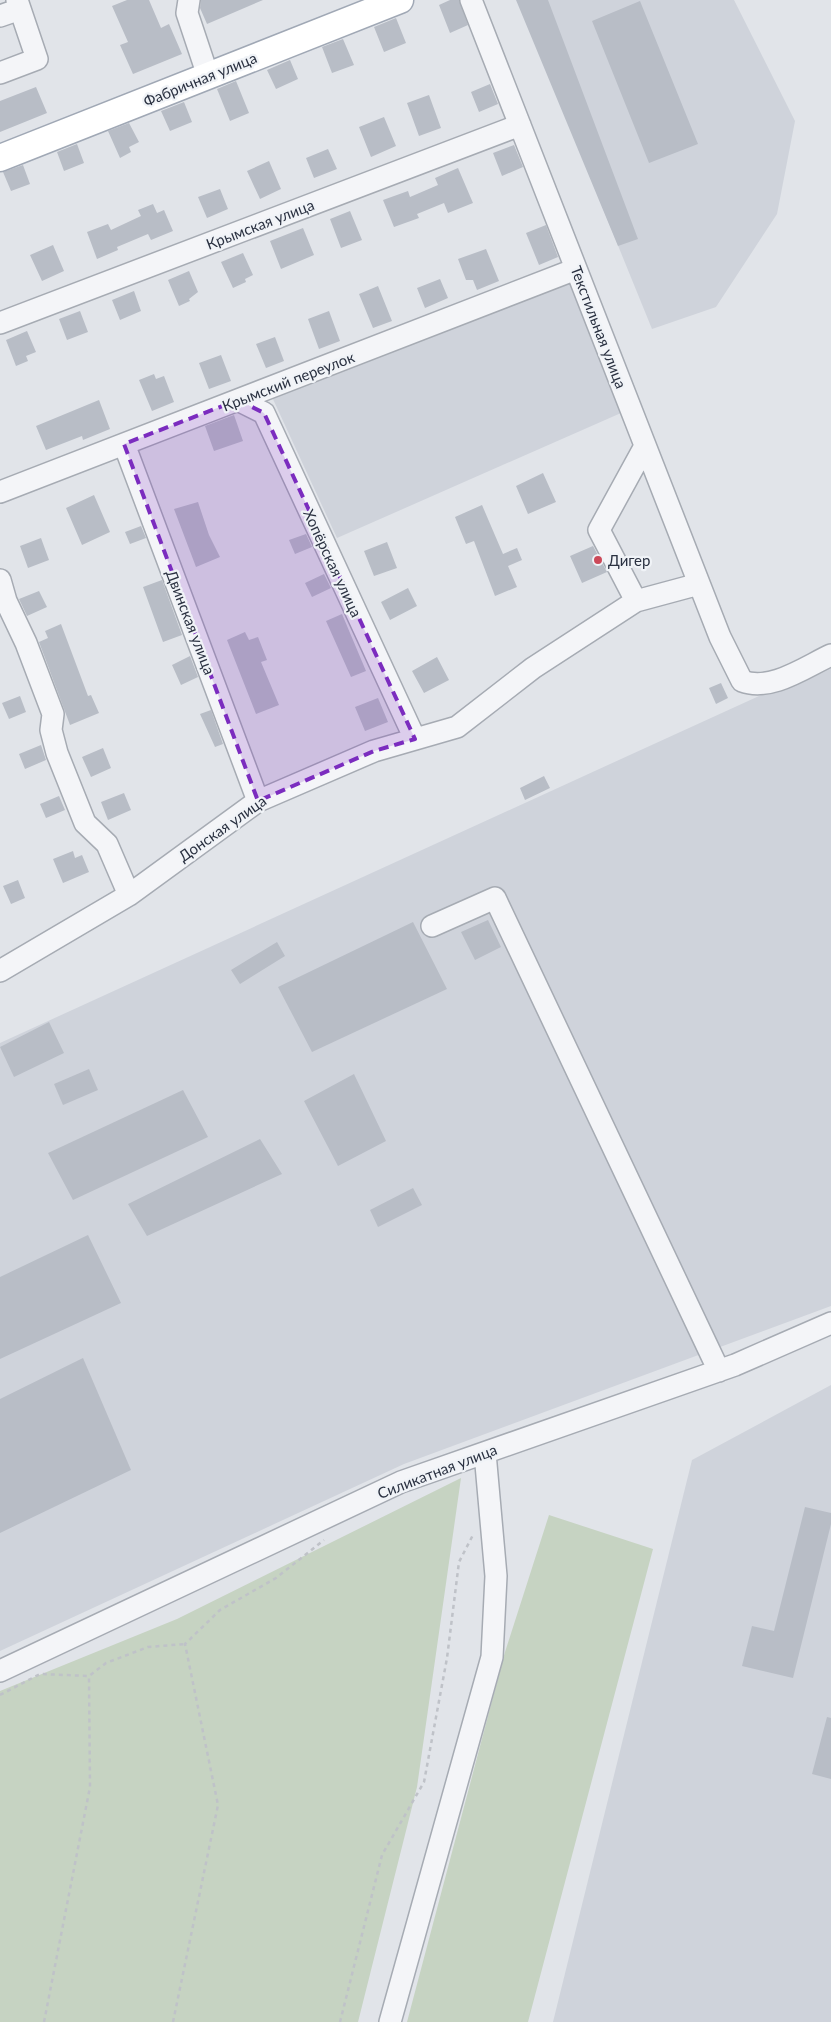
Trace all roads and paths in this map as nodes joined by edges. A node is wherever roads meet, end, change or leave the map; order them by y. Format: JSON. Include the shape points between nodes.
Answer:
{"nodes":[{"id":1,"x":189,"y":0,"type":"edge"},
{"id":2,"x":400,"y":0,"type":"edge"},
{"id":3,"x":471,"y":0,"type":"edge"},
{"id":4,"x":18,"y":5,"type":"edge"},
{"id":5,"x":0,"y":16,"type":"edge"},
{"id":6,"x":0,"y":73,"type":"edge"},
{"id":7,"x":208,"y":76,"type":"junction"},
{"id":8,"x":520,"y":125,"type":"junction"},
{"id":9,"x":0,"y":158,"type":"edge"},
{"id":10,"x":576,"y":270,"type":"junction"},
{"id":11,"x":0,"y":323,"type":"edge"},
{"id":12,"x":238,"y":400,"type":"junction"},
{"id":13,"x":124,"y":444,"type":"junction"},
{"id":14,"x":645,"y":446,"type":"junction"},
{"id":15,"x":0,"y":492,"type":"edge"},
{"id":16,"x":0,"y":580,"type":"edge"},
{"id":17,"x":699,"y":584,"type":"junction"},
{"id":18,"x":636,"y":601,"type":"junction"},
{"id":19,"x":831,"y":655,"type":"edge"},
{"id":20,"x":415,"y":738,"type":"junction"},
{"id":21,"x":258,"y":800,"type":"junction"},
{"id":22,"x":129,"y":895,"type":"junction"},
{"id":23,"x":432,"y":926,"type":"dead end"},
{"id":24,"x":0,"y":971,"type":"edge"},
{"id":25,"x":831,"y":1323,"type":"edge"},
{"id":26,"x":719,"y":1371,"type":"junction"},
{"id":27,"x":485,"y":1453,"type":"junction"},
{"id":28,"x":490,"y":1503,"type":"junction"},
{"id":29,"x":326,"y":1538,"type":"dead end"},
{"id":30,"x":185,"y":1644,"type":"junction"},
{"id":31,"x":0,"y":1671,"type":"edge"},
{"id":32,"x":89,"y":1676,"type":"junction"},
{"id":33,"x":0,"y":1695,"type":"edge"},
{"id":34,"x":44,"y":2022,"type":"edge"},
{"id":35,"x":173,"y":2022,"type":"edge"},
{"id":36,"x":340,"y":2022,"type":"edge"},
{"id":37,"x":390,"y":2022,"type":"edge"}],
"edges":[{"from":1,"to":7,"type":"street","via":[[187,13]]},
{"from":2,"to":7,"type":"main road","name":"Фабричная улица"},
{"from":3,"to":8,"type":"street","name":"Текстильная улица"},
{"from":4,"to":5,"type":"street"},
{"from":4,"to":6,"type":"street","via":[[37,59]]},
{"from":7,"to":9,"type":"main road","name":"Фабричная улица"},
{"from":8,"to":10,"type":"street","name":"Текстильная улица"},
{"from":8,"to":11,"type":"street","name":"Крымская улица"},
{"from":10,"to":12,"type":"street","name":"Крымский переулок"},
{"from":10,"to":14,"type":"street","name":"Текстильная улица"},
{"from":12,"to":13,"type":"street","name":"Крымский переулок"},
{"from":12,"to":20,"type":"street","name":"Хопёрская улица","via":[[264,413]]},
{"from":13,"to":15,"type":"street","name":"Крымский переулок"},
{"from":13,"to":21,"type":"street","name":"Двинская улица"},
{"from":14,"to":17,"type":"street","name":"Текстильная улица"},
{"from":14,"to":18,"type":"street","via":[[600,530]]},
{"from":16,"to":22,"type":"street","via":[[53,714],[51,730],[57,753],[85,822],[107,844]]},
{"from":17,"to":18,"type":"street","name":"Донская улица"},
{"from":17,"to":19,"type":"street","name":"Текстильная улица","via":[[742,681],[754,686],[777,681]]},
{"from":18,"to":20,"type":"street","name":"Донская улица","via":[[534,668],[457,726]]},
{"from":20,"to":21,"type":"street","name":"Донская улица","via":[[374,751]]},
{"from":21,"to":22,"type":"street","name":"Донская улица"},
{"from":22,"to":24,"type":"street","name":"Донская улица"},
{"from":23,"to":26,"type":"street","via":[[495,898]]},
{"from":25,"to":26,"type":"street","name":"Силикатная улица"},
{"from":26,"to":27,"type":"street","name":"Силикатная улица"},
{"from":27,"to":28,"type":"street"},
{"from":27,"to":31,"type":"street","name":"Силикатная улица","via":[[401,1482]]},
{"from":28,"to":36,"type":"path","via":[[459,1562],[447,1658],[424,1782],[382,1855]]},
{"from":28,"to":37,"type":"street","via":[[496,1576],[492,1657]]},
{"from":29,"to":30,"type":"path","via":[[276,1578],[220,1610]]},
{"from":30,"to":32,"type":"path","via":[[148,1647],[106,1663]]},
{"from":30,"to":35,"type":"path","via":[[218,1805]]},
{"from":32,"to":33,"type":"path","via":[[40,1674]]},
{"from":32,"to":34,"type":"path","via":[[90,1787]]}]}
